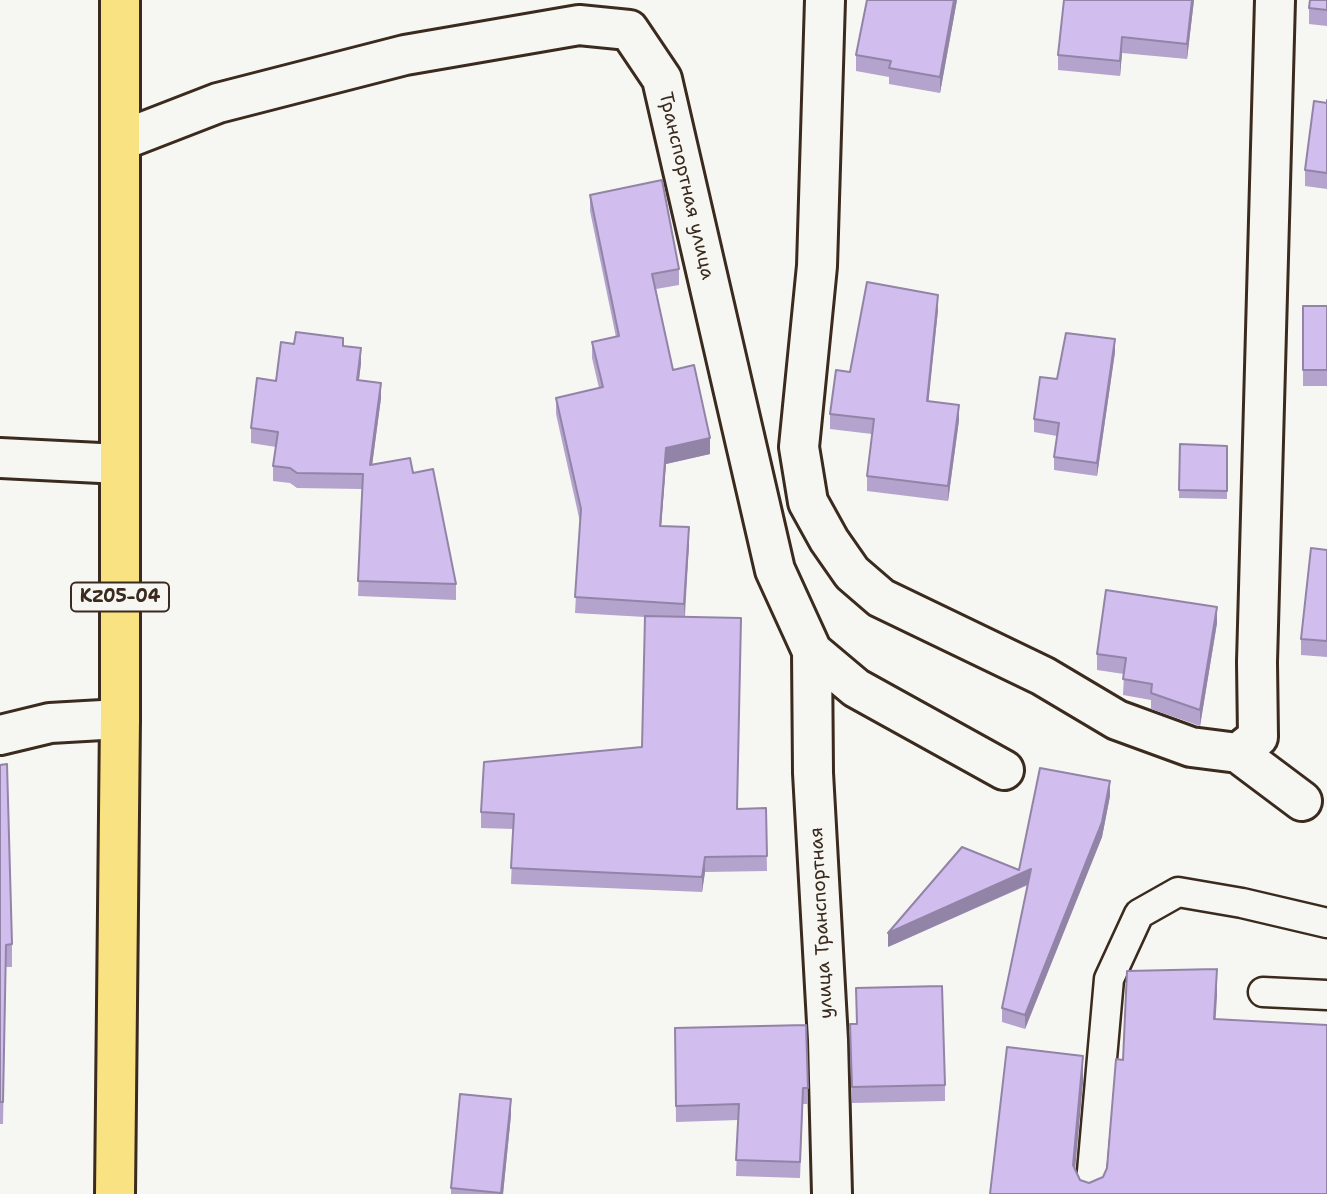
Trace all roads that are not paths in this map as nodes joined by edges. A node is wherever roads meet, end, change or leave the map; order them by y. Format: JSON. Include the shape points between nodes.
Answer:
{"nodes":[{"id":1,"x":120,"y":0,"type":"edge"},
{"id":2,"x":825,"y":0,"type":"edge"},
{"id":3,"x":1275,"y":0,"type":"edge"},
{"id":4,"x":120,"y":141,"type":"junction"},
{"id":5,"x":0,"y":458,"type":"edge"},
{"id":6,"x":120,"y":464,"type":"junction"},
{"id":7,"x":812,"y":651,"type":"junction"},
{"id":8,"x":120,"y":719,"type":"junction"},
{"id":9,"x":0,"y":734,"type":"edge"},
{"id":10,"x":1238,"y":753,"type":"junction"},
{"id":11,"x":1004,"y":770,"type":"dead end"},
{"id":12,"x":1302,"y":802,"type":"dead end"},
{"id":13,"x":1327,"y":923,"type":"edge"},
{"id":14,"x":1263,"y":992,"type":"dead end"},
{"id":15,"x":1327,"y":995,"type":"edge"},
{"id":16,"x":115,"y":1194,"type":"edge"},
{"id":17,"x":832,"y":1194,"type":"edge"},
{"id":18,"x":1090,"y":1194,"type":"edge"}],
"edges":[{"from":1,"to":4,"type":"main road","number":"KZ05-04"},
{"from":2,"to":10,"type":"street","via":[[817,266],[799,447],[808,502],[852,573],[881,598],[1043,676],[1117,720],[1191,747]]},
{"from":3,"to":10,"type":"street","via":[[1258,737]]},
{"from":4,"to":6,"type":"main road","number":"KZ05-04"},
{"from":4,"to":7,"type":"street","name":"Транспортная улица","via":[[218,103],[405,55],[579,25],[629,30],[662,79],[775,569]]},
{"from":5,"to":6,"type":"street"},
{"from":6,"to":8,"type":"main road","number":"KZ05-04"},
{"from":7,"to":11,"type":"street","via":[[856,688]]},
{"from":7,"to":17,"type":"street","name":"улица Транспортная"},
{"from":8,"to":9,"type":"street","via":[[50,723]]},
{"from":8,"to":16,"type":"main road","number":"KZ05-04"},
{"from":10,"to":12,"type":"street"},
{"from":13,"to":18,"type":"lane","via":[[1178,892],[1139,914],[1110,979]]},
{"from":14,"to":15,"type":"lane"}]}
